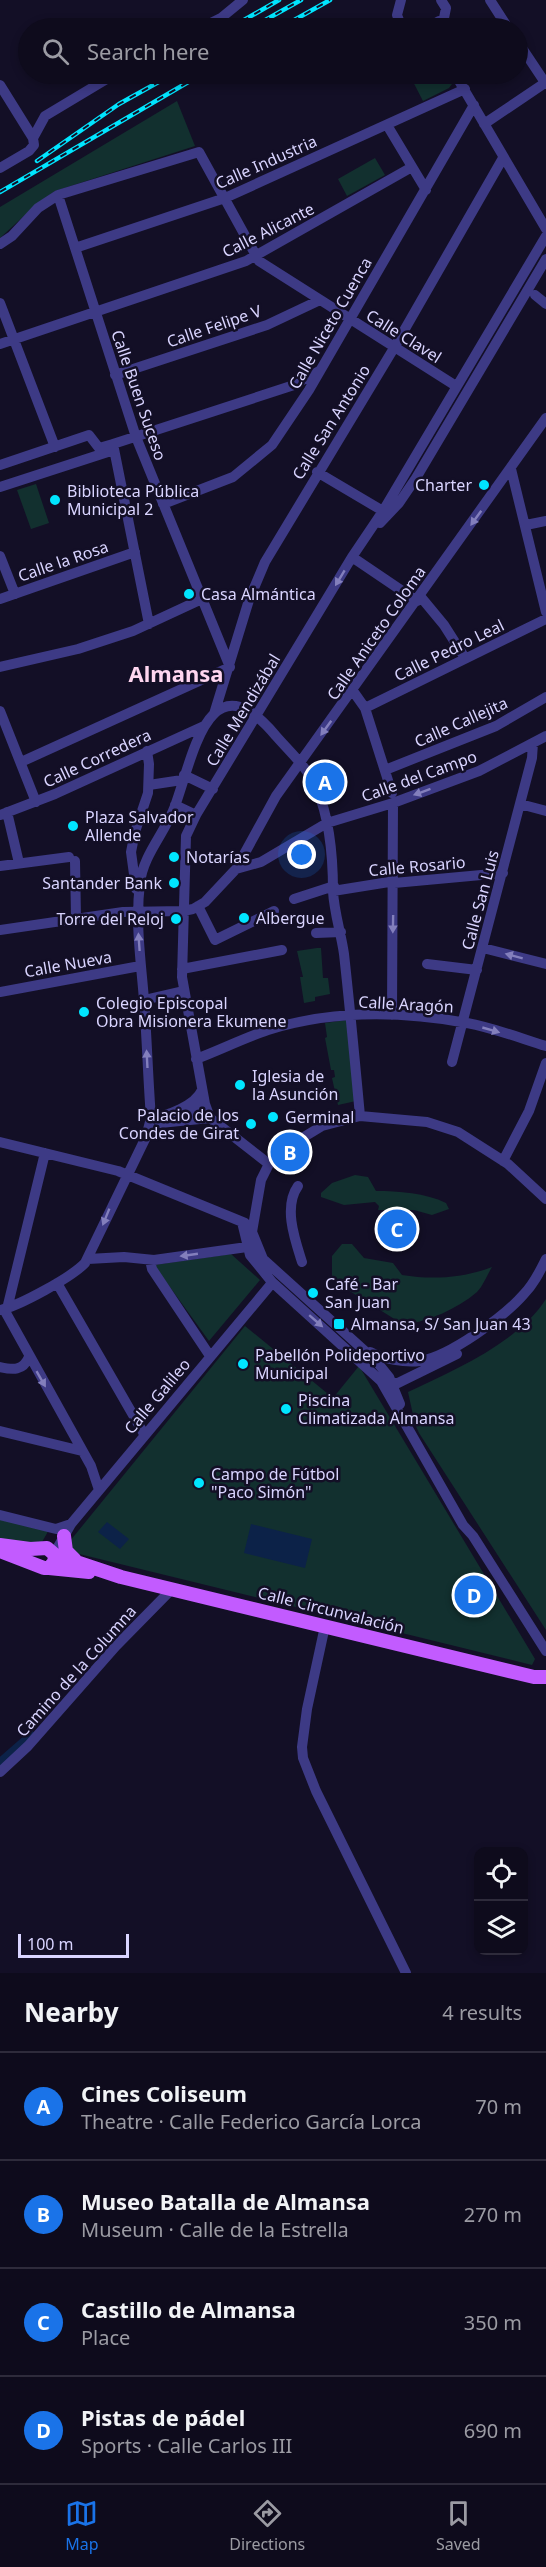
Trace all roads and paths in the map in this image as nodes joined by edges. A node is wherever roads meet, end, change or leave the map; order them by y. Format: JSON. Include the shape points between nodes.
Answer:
{"nodes":[{"id":1,"x":243,"y":0,"type":"edge"},
{"id":2,"x":401,"y":0,"type":"edge"},
{"id":3,"x":441,"y":0,"type":"edge"},
{"id":4,"x":490,"y":0,"type":"edge"},
{"id":5,"x":221,"y":18,"type":"edge"},
{"id":6,"x":398,"y":18,"type":"edge"},
{"id":7,"x":445,"y":18,"type":"edge"},
{"id":8,"x":502,"y":18,"type":"edge"},
{"id":9,"x":528,"y":57,"type":"edge"},
{"id":10,"x":546,"y":83,"type":"edge"},
{"id":11,"x":98,"y":84,"type":"edge"},
{"id":12,"x":462,"y":84,"type":"edge"},
{"id":13,"x":0,"y":85,"type":"edge"},
{"id":14,"x":465,"y":89,"type":"junction"},
{"id":15,"x":474,"y":105,"type":"junction"},
{"id":16,"x":484,"y":124,"type":"junction"},
{"id":17,"x":387,"y":125,"type":"junction"},
{"id":18,"x":33,"y":138,"type":"junction"},
{"id":19,"x":503,"y":158,"type":"junction"},
{"id":20,"x":412,"y":167,"type":"junction"},
{"id":21,"x":0,"y":168,"type":"edge"},
{"id":22,"x":426,"y":190,"type":"junction"},
{"id":23,"x":58,"y":195,"type":"junction"},
{"id":24,"x":225,"y":198,"type":"junction"},
{"id":25,"x":546,"y":229,"type":"edge"},
{"id":26,"x":546,"y":236,"type":"edge"},
{"id":27,"x":0,"y":244,"type":"edge"},
{"id":28,"x":75,"y":248,"type":"junction"},
{"id":29,"x":256,"y":256,"type":"junction"},
{"id":30,"x":546,"y":259,"type":"edge"},
{"id":31,"x":535,"y":295,"type":"dead end"},
{"id":32,"x":320,"y":300,"type":"junction"},
{"id":33,"x":0,"y":303,"type":"edge"},
{"id":34,"x":546,"y":304,"type":"edge"},
{"id":35,"x":95,"y":313,"type":"junction"},
{"id":36,"x":350,"y":319,"type":"junction"},
{"id":37,"x":14,"y":339,"type":"junction"},
{"id":38,"x":0,"y":344,"type":"edge"},
{"id":39,"x":394,"y":348,"type":"junction"},
{"id":40,"x":320,"y":371,"type":"junction"},
{"id":41,"x":115,"y":375,"type":"junction"},
{"id":42,"x":456,"y":386,"type":"junction"},
{"id":43,"x":546,"y":418,"type":"edge"},
{"id":44,"x":136,"y":436,"type":"junction"},
{"id":45,"x":55,"y":447,"type":"junction"},
{"id":46,"x":113,"y":447,"type":"junction"},
{"id":47,"x":0,"y":465,"type":"edge"},
{"id":48,"x":511,"y":469,"type":"junction"},
{"id":49,"x":317,"y":472,"type":"junction"},
{"id":50,"x":0,"y":487,"type":"edge"},
{"id":51,"x":163,"y":504,"type":"junction"},
{"id":52,"x":383,"y":511,"type":"junction"},
{"id":53,"x":546,"y":521,"type":"edge"},
{"id":54,"x":526,"y":525,"type":"junction"},
{"id":55,"x":371,"y":527,"type":"junction"},
{"id":56,"x":135,"y":552,"type":"junction"},
{"id":57,"x":0,"y":556,"type":"edge"},
{"id":58,"x":352,"y":557,"type":"junction"},
{"id":59,"x":15,"y":594,"type":"junction"},
{"id":60,"x":418,"y":598,"type":"junction"},
{"id":61,"x":0,"y":599,"type":"edge"},
{"id":62,"x":202,"y":599,"type":"junction"},
{"id":63,"x":546,"y":612,"type":"edge"},
{"id":64,"x":546,"y":619,"type":"edge"},
{"id":65,"x":149,"y":624,"type":"junction"},
{"id":66,"x":465,"y":658,"type":"junction"},
{"id":67,"x":230,"y":666,"type":"junction"},
{"id":68,"x":0,"y":667,"type":"edge"},
{"id":69,"x":353,"y":691,"type":"junction"},
{"id":70,"x":546,"y":697,"type":"edge"},
{"id":71,"x":365,"y":708,"type":"junction"},
{"id":72,"x":0,"y":711,"type":"edge"},
{"id":73,"x":214,"y":714,"type":"junction"},
{"id":74,"x":257,"y":715,"type":"junction"},
{"id":75,"x":205,"y":726,"type":"junction"},
{"id":76,"x":5,"y":736,"type":"edge"},
{"id":77,"x":546,"y":736,"type":"edge"},
{"id":78,"x":533,"y":743,"type":"junction"},
{"id":79,"x":147,"y":751,"type":"junction"},
{"id":80,"x":21,"y":762,"type":"junction"},
{"id":81,"x":301,"y":764,"type":"junction"},
{"id":82,"x":385,"y":770,"type":"junction"},
{"id":83,"x":183,"y":778,"type":"junction"},
{"id":84,"x":149,"y":785,"type":"junction"},
{"id":85,"x":213,"y":789,"type":"junction"},
{"id":86,"x":393,"y":798,"type":"junction"},
{"id":87,"x":36,"y":802,"type":"junction"},
{"id":88,"x":520,"y":804,"type":"junction"},
{"id":89,"x":176,"y":805,"type":"junction"},
{"id":90,"x":546,"y":811,"type":"edge"},
{"id":91,"x":3,"y":814,"type":"edge"},
{"id":92,"x":196,"y":815,"type":"junction"},
{"id":93,"x":327,"y":823,"type":"junction"},
{"id":94,"x":19,"y":863,"type":"junction"},
{"id":95,"x":0,"y":866,"type":"edge"},
{"id":96,"x":236,"y":869,"type":"junction"},
{"id":97,"x":503,"y":873,"type":"junction"},
{"id":98,"x":394,"y":884,"type":"junction"},
{"id":99,"x":334,"y":888,"type":"junction"},
{"id":100,"x":138,"y":897,"type":"junction"},
{"id":101,"x":294,"y":899,"type":"dead end"},
{"id":102,"x":198,"y":906,"type":"junction"},
{"id":103,"x":273,"y":911,"type":"dead end"},
{"id":104,"x":137,"y":912,"type":"junction"},
{"id":105,"x":183,"y":916,"type":"junction"},
{"id":106,"x":76,"y":918,"type":"junction"},
{"id":107,"x":0,"y":930,"type":"edge"},
{"id":108,"x":341,"y":932,"type":"junction"},
{"id":109,"x":316,"y":933,"type":"dead end"},
{"id":110,"x":483,"y":948,"type":"junction"},
{"id":111,"x":282,"y":950,"type":"dead end"},
{"id":112,"x":427,"y":964,"type":"dead end"},
{"id":113,"x":546,"y":964,"type":"edge"},
{"id":114,"x":140,"y":966,"type":"junction"},
{"id":115,"x":182,"y":969,"type":"junction"},
{"id":116,"x":477,"y":970,"type":"junction"},
{"id":117,"x":183,"y":991,"type":"junction"},
{"id":118,"x":0,"y":992,"type":"edge"},
{"id":119,"x":144,"y":1000,"type":"junction"},
{"id":120,"x":353,"y":1015,"type":"junction"},
{"id":121,"x":392,"y":1015,"type":"junction"},
{"id":122,"x":464,"y":1022,"type":"junction"},
{"id":123,"x":546,"y":1046,"type":"edge"},
{"id":124,"x":196,"y":1059,"type":"junction"},
{"id":125,"x":452,"y":1062,"type":"dead end"},
{"id":126,"x":546,"y":1064,"type":"edge"},
{"id":127,"x":202,"y":1090,"type":"junction"},
{"id":128,"x":205,"y":1104,"type":"junction"},
{"id":129,"x":360,"y":1116,"type":"junction"},
{"id":130,"x":210,"y":1118,"type":"junction"},
{"id":131,"x":177,"y":1120,"type":"junction"},
{"id":132,"x":151,"y":1121,"type":"junction"},
{"id":133,"x":0,"y":1142,"type":"edge"},
{"id":134,"x":45,"y":1152,"type":"junction"},
{"id":135,"x":503,"y":1161,"type":"junction"},
{"id":136,"x":269,"y":1164,"type":"junction"},
{"id":137,"x":126,"y":1174,"type":"junction"},
{"id":138,"x":298,"y":1186,"type":"dead end"},
{"id":139,"x":546,"y":1200,"type":"edge"},
{"id":140,"x":242,"y":1222,"type":"junction"},
{"id":141,"x":252,"y":1232,"type":"junction"},
{"id":142,"x":248,"y":1247,"type":"junction"},
{"id":143,"x":546,"y":1258,"type":"edge"},
{"id":144,"x":88,"y":1259,"type":"junction"},
{"id":145,"x":263,"y":1259,"type":"junction"},
{"id":146,"x":150,"y":1260,"type":"junction"},
{"id":147,"x":302,"y":1262,"type":"dead end"},
{"id":148,"x":546,"y":1273,"type":"edge"},
{"id":149,"x":275,"y":1279,"type":"junction"},
{"id":150,"x":57,"y":1283,"type":"junction"},
{"id":151,"x":3,"y":1309,"type":"edge"},
{"id":152,"x":362,"y":1348,"type":"junction"},
{"id":153,"x":210,"y":1356,"type":"junction"},
{"id":154,"x":28,"y":1357,"type":"junction"},
{"id":155,"x":418,"y":1361,"type":"junction"},
{"id":156,"x":0,"y":1367,"type":"edge"},
{"id":157,"x":387,"y":1379,"type":"junction"},
{"id":158,"x":404,"y":1381,"type":"junction"},
{"id":159,"x":404,"y":1414,"type":"junction"},
{"id":160,"x":0,"y":1431,"type":"edge"},
{"id":161,"x":409,"y":1432,"type":"junction"},
{"id":162,"x":144,"y":1434,"type":"junction"},
{"id":163,"x":82,"y":1452,"type":"junction"},
{"id":164,"x":91,"y":1466,"type":"junction"},
{"id":165,"x":112,"y":1473,"type":"junction"},
{"id":166,"x":99,"y":1490,"type":"junction"},
{"id":167,"x":0,"y":1515,"type":"edge"},
{"id":168,"x":463,"y":1525,"type":"junction"},
{"id":169,"x":67,"y":1530,"type":"junction"},
{"id":170,"x":0,"y":1545,"type":"edge"},
{"id":171,"x":0,"y":1551,"type":"edge"},
{"id":172,"x":48,"y":1551,"type":"junction"},
{"id":173,"x":76,"y":1562,"type":"junction"},
{"id":174,"x":45,"y":1568,"type":"junction"},
{"id":175,"x":121,"y":1577,"type":"junction"},
{"id":176,"x":172,"y":1589,"type":"junction"},
{"id":177,"x":325,"y":1626,"type":"junction"},
{"id":178,"x":546,"y":1651,"type":"edge"},
{"id":179,"x":546,"y":1658,"type":"edge"},
{"id":180,"x":542,"y":1680,"type":"edge"},
{"id":181,"x":0,"y":1772,"type":"edge"},
{"id":182,"x":406,"y":1973,"type":"edge"}],
"edges":[{"from":1,"to":5,"type":"street"},
{"from":2,"to":6,"type":"street"},
{"from":3,"to":7,"type":"street","via":[[447,8]]},
{"from":4,"to":8,"type":"street"},
{"from":9,"to":10,"type":"street"},
{"from":10,"to":16,"type":"street"},
{"from":11,"to":18,"type":"street","via":[[45,116]]},
{"from":12,"to":14,"type":"street"},
{"from":13,"to":18,"type":"street"},
{"from":14,"to":15,"type":"street"},
{"from":14,"to":17,"type":"street","name":"Calle Industria"},
{"from":15,"to":16,"type":"street"},
{"from":15,"to":22,"type":"street","name":"Calle Niceto Cuenca"},
{"from":16,"to":19,"type":"street"},
{"from":17,"to":20,"type":"street"},
{"from":17,"to":24,"type":"street","name":"Calle Industria"},
{"from":18,"to":21,"type":"street","via":[[34,145],[28,152]]},
{"from":19,"to":25,"type":"street"},
{"from":19,"to":39,"type":"street","name":"Calle San Antonio"},
{"from":20,"to":22,"type":"street"},
{"from":20,"to":29,"type":"street","name":"Calle Alicante"},
{"from":22,"to":36,"type":"street","name":"Calle Niceto Cuenca"},
{"from":23,"to":24,"type":"street","name":"Calle Clavel","via":[[199,152]]},
{"from":23,"to":27,"type":"street"},
{"from":23,"to":28,"type":"street","name":"Calle Buen Suceso"},
{"from":24,"to":28,"type":"street","name":"Calle Industria"},
{"from":24,"to":29,"type":"street","name":"Calle Clavel"},
{"from":26,"to":42,"type":"street","name":"Calle Mendizábal"},
{"from":28,"to":35,"type":"street","name":"Calle Buen Suceso"},
{"from":29,"to":32,"type":"street","name":"Calle Clavel"},
{"from":29,"to":35,"type":"street","name":"Calle Alicante"},
{"from":30,"to":55,"type":"street","name":"Calle Mendizábal","via":[[405,495],[384,519]]},
{"from":31,"to":34,"type":"street"},
{"from":32,"to":36,"type":"street","name":"Calle Clavel"},
{"from":32,"to":41,"type":"street","name":"Calle Felipe V","via":[[267,325]]},
{"from":33,"to":37,"type":"street"},
{"from":35,"to":37,"type":"street","name":"Calle Alicante"},
{"from":35,"to":41,"type":"street","name":"Calle Buen Suceso"},
{"from":36,"to":39,"type":"street","name":"Calle Clavel"},
{"from":36,"to":40,"type":"street","name":"Calle Niceto Cuenca"},
{"from":37,"to":38,"type":"street","name":"Calle Alicante"},
{"from":37,"to":45,"type":"street"},
{"from":39,"to":42,"type":"street","name":"Calle Clavel"},
{"from":39,"to":49,"type":"street","name":"Calle San Antonio"},
{"from":40,"to":44,"type":"street","via":[[294,385]]},
{"from":40,"to":51,"type":"street","name":"Calle Niceto Cuenca","via":[[266,452],[230,479]]},
{"from":41,"to":44,"type":"street","name":"Calle Buen Suceso"},
{"from":42,"to":52,"type":"street","name":"Calle Mendizábal"},
{"from":43,"to":48,"type":"street","name":"Calle Aniceto Coloma"},
{"from":44,"to":46,"type":"street"},
{"from":44,"to":51,"type":"street","name":"Calle Buen Suceso"},
{"from":45,"to":46,"type":"street","via":[[89,435],[99,448]]},
{"from":45,"to":47,"type":"street"},
{"from":46,"to":50,"type":"street"},
{"from":46,"to":56,"type":"street"},
{"from":48,"to":54,"type":"street"},
{"from":48,"to":60,"type":"street","name":"Calle Aniceto Coloma","one_way":true},
{"from":49,"to":52,"type":"street"},
{"from":49,"to":67,"type":"street","name":"Calle San Antonio","via":[[260,573]]},
{"from":51,"to":62,"type":"street","name":"Calle Buen Suceso"},
{"from":52,"to":55,"type":"street","name":"Calle Mendizábal"},
{"from":53,"to":54,"type":"street"},
{"from":54,"to":63,"type":"street"},
{"from":55,"to":58,"type":"street","name":"Calle Mendizábal"},
{"from":56,"to":59,"type":"street","name":"Calle la Rosa"},
{"from":56,"to":65,"type":"street"},
{"from":57,"to":59,"type":"street"},
{"from":58,"to":60,"type":"street"},
{"from":58,"to":74,"type":"street","name":"Calle Mendizábal","one_way":true},
{"from":59,"to":61,"type":"street","name":"Calle la Rosa"},
{"from":60,"to":66,"type":"street","via":[[444,625]]},
{"from":60,"to":69,"type":"street","name":"Calle Aniceto Coloma"},
{"from":62,"to":65,"type":"street"},
{"from":62,"to":67,"type":"street","name":"Calle Buen Suceso"},
{"from":64,"to":66,"type":"street","name":"Calle Pedro Leal"},
{"from":65,"to":68,"type":"street","via":[[78,650]]},
{"from":66,"to":71,"type":"street","name":"Calle Pedro Leal"},
{"from":67,"to":73,"type":"street","name":"Calle San Antonio"},
{"from":67,"to":80,"type":"street"},
{"from":69,"to":71,"type":"street"},
{"from":69,"to":81,"type":"street","name":"Calle Aniceto Coloma","one_way":true},
{"from":70,"to":82,"type":"street","name":"Calle Callejita","via":[[496,726]]},
{"from":71,"to":82,"type":"street"},
{"from":72,"to":76,"type":"street"},
{"from":73,"to":74,"type":"street","via":[[231,705]]},
{"from":73,"to":75,"type":"street","name":"Calle San Antonio"},
{"from":74,"to":81,"type":"street"},
{"from":74,"to":85,"type":"street","name":"Calle Mendizábal"},
{"from":75,"to":79,"type":"street","name":"Calle Corredera"},
{"from":75,"to":83,"type":"street","name":"Calle San Antonio"},
{"from":76,"to":80,"type":"street"},
{"from":77,"to":78,"type":"street","name":"Calle del Campo"},
{"from":78,"to":86,"type":"street","name":"Calle del Campo","one_way":true,"via":[[492,765]]},
{"from":78,"to":88,"type":"street","name":"Calle San Luis"},
{"from":79,"to":84,"type":"street"},
{"from":79,"to":87,"type":"street","name":"Calle Corredera"},
{"from":80,"to":87,"type":"street"},
{"from":81,"to":93,"type":"street","via":[[315,785]]},
{"from":81,"to":96,"type":"street","name":"Calle Aniceto Coloma","via":[[267,809]]},
{"from":82,"to":86,"type":"street"},
{"from":83,"to":84,"type":"street"},
{"from":83,"to":85,"type":"street"},
{"from":83,"to":89,"type":"street","name":"Calle San Antonio"},
{"from":84,"to":100,"type":"street","via":[[131,852]]},
{"from":85,"to":92,"type":"street","name":"Calle Mendizábal"},
{"from":86,"to":93,"type":"street","name":"Calle del Campo"},
{"from":86,"to":98,"type":"street"},
{"from":87,"to":91,"type":"street","name":"Calle Corredera"},
{"from":88,"to":90,"type":"street"},
{"from":88,"to":97,"type":"street","name":"Calle San Luis"},
{"from":89,"to":92,"type":"street"},
{"from":89,"to":100,"type":"street","name":"Calle San Antonio","via":[[143,867]]},
{"from":91,"to":94,"type":"street"},
{"from":92,"to":105,"type":"street","name":"Calle Mendizábal","via":[[186,839]]},
{"from":93,"to":96,"type":"street","name":"Calle del Campo","via":[[261,862]]},
{"from":93,"to":99,"type":"street"},
{"from":94,"to":95,"type":"street"},
{"from":94,"to":106,"type":"street","via":[[72,859]]},
{"from":96,"to":102,"type":"street"},
{"from":97,"to":98,"type":"street","name":"Calle Rosario"},
{"from":97,"to":110,"type":"street","name":"Calle San Luis"},
{"from":98,"to":99,"type":"street","name":"Calle Rosario"},
{"from":98,"to":121,"type":"street","one_way":true},
{"from":99,"to":101,"type":"street","name":"Calle Rosario"},
{"from":99,"to":108,"type":"street"},
{"from":100,"to":104,"type":"street"},
{"from":102,"to":103,"type":"street","via":[[215,940]]},
{"from":102,"to":105,"type":"street"},
{"from":104,"to":105,"type":"street"},
{"from":104,"to":106,"type":"street"},
{"from":114,"to":104,"type":"street","one_way":true},
{"from":105,"to":115,"type":"street","name":"Calle Mendizábal"},
{"from":106,"to":107,"type":"street"},
{"from":108,"to":109,"type":"street"},
{"from":108,"to":120,"type":"street"},
{"from":113,"to":110,"type":"street","one_way":true},
{"from":110,"to":116,"type":"street","name":"Calle San Luis"},
{"from":111,"to":115,"type":"street"},
{"from":112,"to":116,"type":"street"},
{"from":114,"to":118,"type":"street","name":"Calle Nueva"},
{"from":114,"to":119,"type":"street"},
{"from":115,"to":117,"type":"street","name":"Calle Mendizábal"},
{"from":116,"to":122,"type":"street","name":"Calle San Luis"},
{"from":117,"to":119,"type":"street"},
{"from":117,"to":124,"type":"street","name":"Calle Mendizábal"},
{"from":132,"to":119,"type":"street","one_way":true},
{"from":120,"to":121,"type":"street","name":"Calle Aragón"},
{"from":120,"to":124,"type":"street","name":"Calle Aragón","via":[[267,1030]]},
{"from":120,"to":129,"type":"street"},
{"from":121,"to":122,"type":"street","name":"Calle Aragón"},
{"from":122,"to":123,"type":"street","name":"Calle Aragón","one_way":true},
{"from":122,"to":125,"type":"street","name":"Calle San Luis"},
{"from":124,"to":127,"type":"street","name":"Calle Mendizábal"},
{"from":126,"to":135,"type":"street","via":[[526,1118]]},
{"from":127,"to":128,"type":"street","name":"Calle Mendizábal"},
{"from":127,"to":132,"type":"street","via":[[199,1096],[168,1115]]},
{"from":128,"to":130,"type":"street","name":"Calle Mendizábal"},
{"from":128,"to":131,"type":"street"},
{"from":129,"to":135,"type":"street","via":[[436,1124],[468,1137]]},
{"from":129,"to":136,"type":"street","via":[[322,1126]]},
{"from":130,"to":131,"type":"street"},
{"from":130,"to":136,"type":"street"},
{"from":131,"to":132,"type":"street"},
{"from":132,"to":137,"type":"street"},
{"from":133,"to":134,"type":"street"},
{"from":134,"to":137,"type":"street"},
{"from":134,"to":151,"type":"street"},
{"from":135,"to":139,"type":"street"},
{"from":136,"to":141,"type":"street","via":[[261,1179]]},
{"from":137,"to":140,"type":"street"},
{"from":137,"to":144,"type":"street","one_way":true},
{"from":138,"to":147,"type":"street","via":[[290,1205]]},
{"from":140,"to":141,"type":"street"},
{"from":140,"to":142,"type":"street"},
{"from":141,"to":145,"type":"street"},
{"from":142,"to":145,"type":"street"},
{"from":142,"to":146,"type":"street","one_way":true},
{"from":142,"to":149,"type":"street","via":[[252,1259]]},
{"from":143,"to":155,"type":"street","via":[[530,1288],[508,1310],[449,1351]]},
{"from":144,"to":146,"type":"street"},
{"from":144,"to":150,"type":"street","via":[[75,1273]]},
{"from":145,"to":149,"type":"street"},
{"from":146,"to":153,"type":"street","via":[[152,1269]]},
{"from":148,"to":158,"type":"street","via":[[515,1312],[450,1358]]},
{"from":149,"to":152,"type":"street"},
{"from":149,"to":153,"type":"street","name":"Calle Galileo"},
{"from":149,"to":157,"type":"street","one_way":true},
{"from":150,"to":151,"type":"street"},
{"from":150,"to":162,"type":"street"},
{"from":151,"to":154,"type":"street"},
{"from":152,"to":155,"type":"street","via":[[381,1357]]},
{"from":152,"to":157,"type":"street"},
{"from":153,"to":162,"type":"street","name":"Calle Galileo"},
{"from":154,"to":156,"type":"street","via":[[19,1368]]},
{"from":154,"to":163,"type":"street","one_way":true},
{"from":155,"to":157,"type":"street","via":[[392,1367]]},
{"from":157,"to":158,"type":"street"},
{"from":157,"to":159,"type":"street"},
{"from":157,"to":161,"type":"street"},
{"from":158,"to":159,"type":"street"},
{"from":159,"to":161,"type":"street"},
{"from":160,"to":163,"type":"street"},
{"from":161,"to":168,"type":"street"},
{"from":162,"to":165,"type":"street","name":"Calle Galileo"},
{"from":163,"to":164,"type":"street"},
{"from":164,"to":165,"type":"street","via":[[101,1473]]},
{"from":164,"to":166,"type":"street"},
{"from":165,"to":166,"type":"street","name":"Calle Galileo"},
{"from":166,"to":169,"type":"street","name":"Calle Galileo"},
{"from":167,"to":169,"type":"street"},
{"from":168,"to":178,"type":"street"},
{"from":168,"to":179,"type":"street","via":[[475,1552]]},
{"from":169,"to":172,"type":"street","name":"Calle Galileo"},
{"from":169,"to":173,"type":"main road","via":[[66,1551]]},
{"from":170,"to":172,"type":"main road","name":"Calle Circunvalación"},
{"from":171,"to":174,"type":"main road","name":"Calle Circunvalación"},
{"from":172,"to":173,"type":"main road","name":"Calle Circunvalación"},
{"from":172,"to":174,"type":"main road","via":[[35,1557],[37,1564]]},
{"from":173,"to":175,"type":"main road","name":"Calle Circunvalación"},
{"from":174,"to":175,"type":"main road","name":"Calle Circunvalación"},
{"from":175,"to":176,"type":"main road","name":"Calle Circunvalación"},
{"from":176,"to":177,"type":"main road","name":"Calle Circunvalación"},
{"from":176,"to":181,"type":"street","name":"Camino de la Columna"},
{"from":177,"to":180,"type":"main road","name":"Calle Circunvalación"},
{"from":177,"to":182,"type":"street","via":[[307,1709],[303,1758]]}]}
